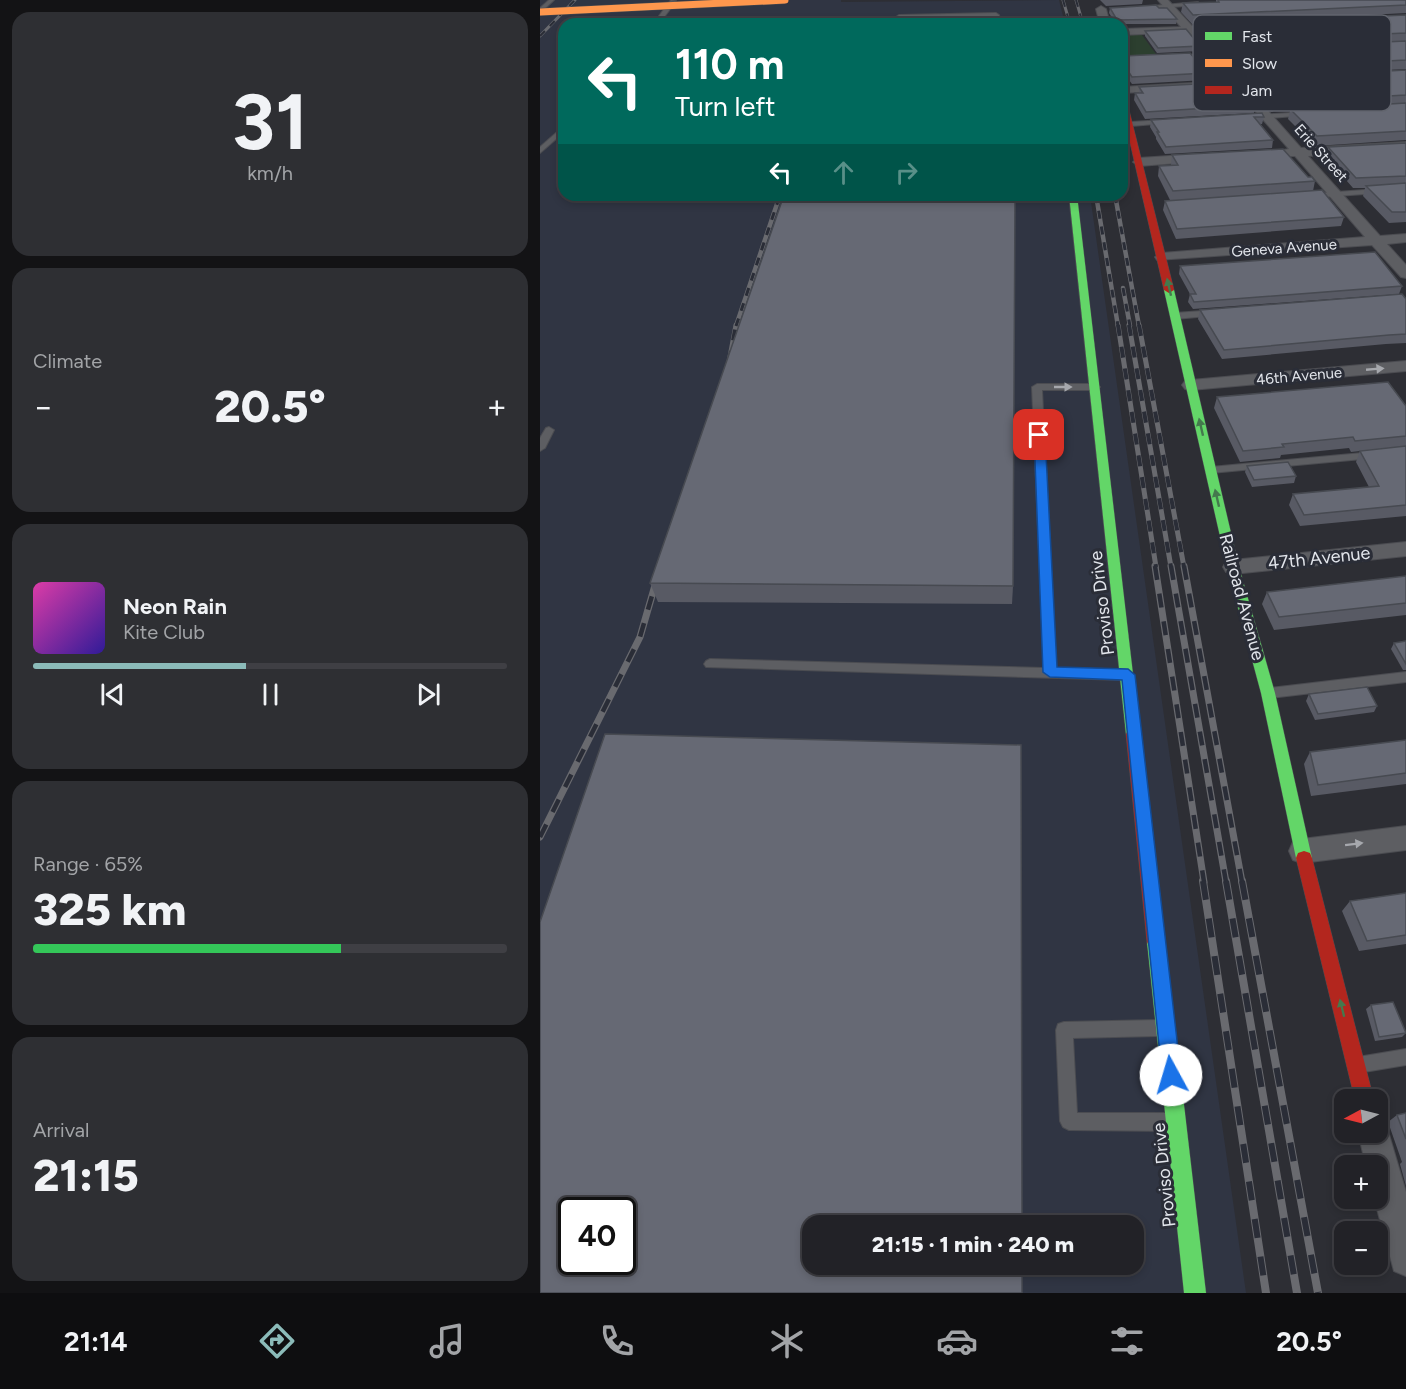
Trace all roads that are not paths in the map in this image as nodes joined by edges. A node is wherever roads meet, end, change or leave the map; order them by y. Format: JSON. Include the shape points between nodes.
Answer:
{"nodes":[{"id":1,"x":552,"y":0,"type":"edge"},
{"id":2,"x":673,"y":0,"type":"edge"},
{"id":3,"x":706,"y":0,"type":"edge"},
{"id":4,"x":785,"y":0,"type":"edge"},
{"id":5,"x":1166,"y":3,"type":"edge"},
{"id":6,"x":1202,"y":4,"type":"edge"},
{"id":7,"x":1133,"y":8,"type":"edge"},
{"id":8,"x":1106,"y":9,"type":"dead end"},
{"id":9,"x":540,"y":10,"type":"edge"},
{"id":10,"x":660,"y":18,"type":"edge"},
{"id":11,"x":899,"y":18,"type":"edge"},
{"id":12,"x":997,"y":18,"type":"edge"},
{"id":13,"x":1106,"y":18,"type":"edge"},
{"id":14,"x":1189,"y":29,"type":"junction"},
{"id":15,"x":1193,"y":29,"type":"edge"},
{"id":16,"x":1128,"y":32,"type":"edge"},
{"id":17,"x":1193,"y":33,"type":"edge"},
{"id":18,"x":1193,"y":55,"type":"edge"},
{"id":19,"x":1165,"y":57,"type":"edge"},
{"id":20,"x":1193,"y":87,"type":"edge"},
{"id":21,"x":1128,"y":92,"type":"edge"},
{"id":22,"x":1261,"y":111,"type":"edge"},
{"id":23,"x":1128,"y":113,"type":"edge"},
{"id":24,"x":1313,"y":114,"type":"edge"},
{"id":25,"x":1266,"y":116,"type":"junction"},
{"id":26,"x":1251,"y":117,"type":"edge"},
{"id":27,"x":1175,"y":122,"type":"edge"},
{"id":28,"x":1131,"y":124,"type":"junction"},
{"id":29,"x":558,"y":134,"type":"edge"},
{"id":30,"x":1406,"y":146,"type":"edge"},
{"id":31,"x":540,"y":151,"type":"edge"},
{"id":32,"x":1298,"y":152,"type":"junction"},
{"id":33,"x":1270,"y":154,"type":"edge"},
{"id":34,"x":1211,"y":158,"type":"edge"},
{"id":35,"x":1139,"y":162,"type":"junction"},
{"id":36,"x":1406,"y":189,"type":"edge"},
{"id":37,"x":1335,"y":194,"type":"junction"},
{"id":38,"x":1296,"y":197,"type":"edge"},
{"id":39,"x":1074,"y":201,"type":"edge"},
{"id":40,"x":1406,"y":238,"type":"edge"},
{"id":41,"x":1376,"y":240,"type":"junction"},
{"id":42,"x":1162,"y":257,"type":"junction"},
{"id":43,"x":1406,"y":274,"type":"edge"},
{"id":44,"x":1222,"y":313,"type":"edge"},
{"id":45,"x":1175,"y":316,"type":"junction"},
{"id":46,"x":1406,"y":366,"type":"edge"},
{"id":47,"x":1191,"y":385,"type":"junction"},
{"id":48,"x":1095,"y":387,"type":"junction"},
{"id":49,"x":549,"y":430,"type":"dead end"},
{"id":50,"x":540,"y":448,"type":"edge"},
{"id":51,"x":1406,"y":452,"type":"edge"},
{"id":52,"x":1211,"y":470,"type":"junction"},
{"id":53,"x":1406,"y":549,"type":"edge"},
{"id":54,"x":1233,"y":567,"type":"junction"},
{"id":55,"x":710,"y":664,"type":"dead end"},
{"id":56,"x":1050,"y":672,"type":"junction"},
{"id":57,"x":1128,"y":675,"type":"junction"},
{"id":58,"x":1406,"y":677,"type":"edge"},
{"id":59,"x":1268,"y":693,"type":"junction"},
{"id":60,"x":1406,"y":838,"type":"edge"},
{"id":61,"x":1302,"y":851,"type":"junction"},
{"id":62,"x":1166,"y":1027,"type":"junction"},
{"id":63,"x":1406,"y":1057,"type":"edge"},
{"id":64,"x":1357,"y":1065,"type":"junction"},
{"id":65,"x":1362,"y":1089,"type":"edge"},
{"id":66,"x":1176,"y":1122,"type":"junction"},
{"id":67,"x":1377,"y":1143,"type":"edge"},
{"id":68,"x":1406,"y":1259,"type":"edge"},
{"id":69,"x":1195,"y":1293,"type":"edge"}],
"edges":[{"from":1,"to":9,"type":"lane"},
{"from":2,"to":10,"type":"lane"},
{"from":3,"to":9,"type":"street","bridge":true},
{"from":4,"to":9,"type":"street","bridge":true},
{"from":5,"to":6,"type":"lane"},
{"from":5,"to":7,"type":"lane"},
{"from":5,"to":14,"type":"street","name":"Erie Street"},
{"from":8,"to":13,"type":"street"},
{"from":11,"to":12,"type":"lane"},
{"from":14,"to":15,"type":"street"},
{"from":14,"to":16,"type":"street"},
{"from":14,"to":17,"type":"street","name":"Erie Street"},
{"from":18,"to":19,"type":"lane"},
{"from":20,"to":21,"type":"street"},
{"from":22,"to":25,"type":"street","name":"Erie Street"},
{"from":23,"to":28,"type":"street","name":"Railroad Avenue"},
{"from":24,"to":25,"type":"lane"},
{"from":25,"to":26,"type":"lane"},
{"from":25,"to":32,"type":"street","name":"Erie Street"},
{"from":27,"to":28,"type":"lane"},
{"from":28,"to":35,"type":"street","name":"Railroad Avenue"},
{"from":29,"to":31,"type":"lane"},
{"from":30,"to":32,"type":"street"},
{"from":32,"to":33,"type":"street"},
{"from":32,"to":37,"type":"street","name":"Erie Street"},
{"from":34,"to":35,"type":"street"},
{"from":35,"to":42,"type":"street","name":"Railroad Avenue","via":[[1155,207]]},
{"from":36,"to":37,"type":"lane"},
{"from":37,"to":38,"type":"lane"},
{"from":37,"to":41,"type":"street","name":"Erie Street"},
{"from":39,"to":48,"type":"street","name":"Proviso Drive"},
{"from":40,"to":41,"type":"street","name":"Geneva Avenue"},
{"from":41,"to":42,"type":"street","name":"Geneva Avenue"},
{"from":41,"to":43,"type":"street","name":"Erie Street"},
{"from":45,"to":42,"type":"street","name":"Railroad Avenue","one_way":true},
{"from":44,"to":45,"type":"lane"},
{"from":45,"to":47,"type":"street","name":"Railroad Avenue"},
{"from":47,"to":46,"type":"street","name":"46th Avenue","one_way":true},
{"from":52,"to":47,"type":"street","name":"Railroad Avenue","one_way":true},
{"from":56,"to":48,"type":"lane","one_way":true,"via":[[1037,387]]},
{"from":48,"to":57,"type":"street","name":"Proviso Drive"},
{"from":49,"to":50,"type":"lane"},
{"from":51,"to":52,"type":"lane"},
{"from":54,"to":52,"type":"street","name":"Railroad Avenue","one_way":true},
{"from":53,"to":54,"type":"street","name":"47th Avenue"},
{"from":54,"to":59,"type":"street","name":"Railroad Avenue"},
{"from":55,"to":56,"type":"lane"},
{"from":56,"to":57,"type":"lane"},
{"from":57,"to":62,"type":"street","name":"Proviso Drive"},
{"from":58,"to":59,"type":"lane"},
{"from":59,"to":61,"type":"street","name":"Railroad Avenue"},
{"from":61,"to":60,"type":"street","one_way":true},
{"from":64,"to":61,"type":"street","name":"Railroad Avenue","one_way":true},
{"from":62,"to":66,"type":"street","name":"Proviso Drive"},
{"from":62,"to":66,"type":"lane","via":[[1064,1030],[1069,1121]]},
{"from":63,"to":64,"type":"lane"},
{"from":64,"to":65,"type":"street","name":"Railroad Avenue"},
{"from":66,"to":69,"type":"street","name":"Proviso Drive"},
{"from":67,"to":68,"type":"street"}]}
